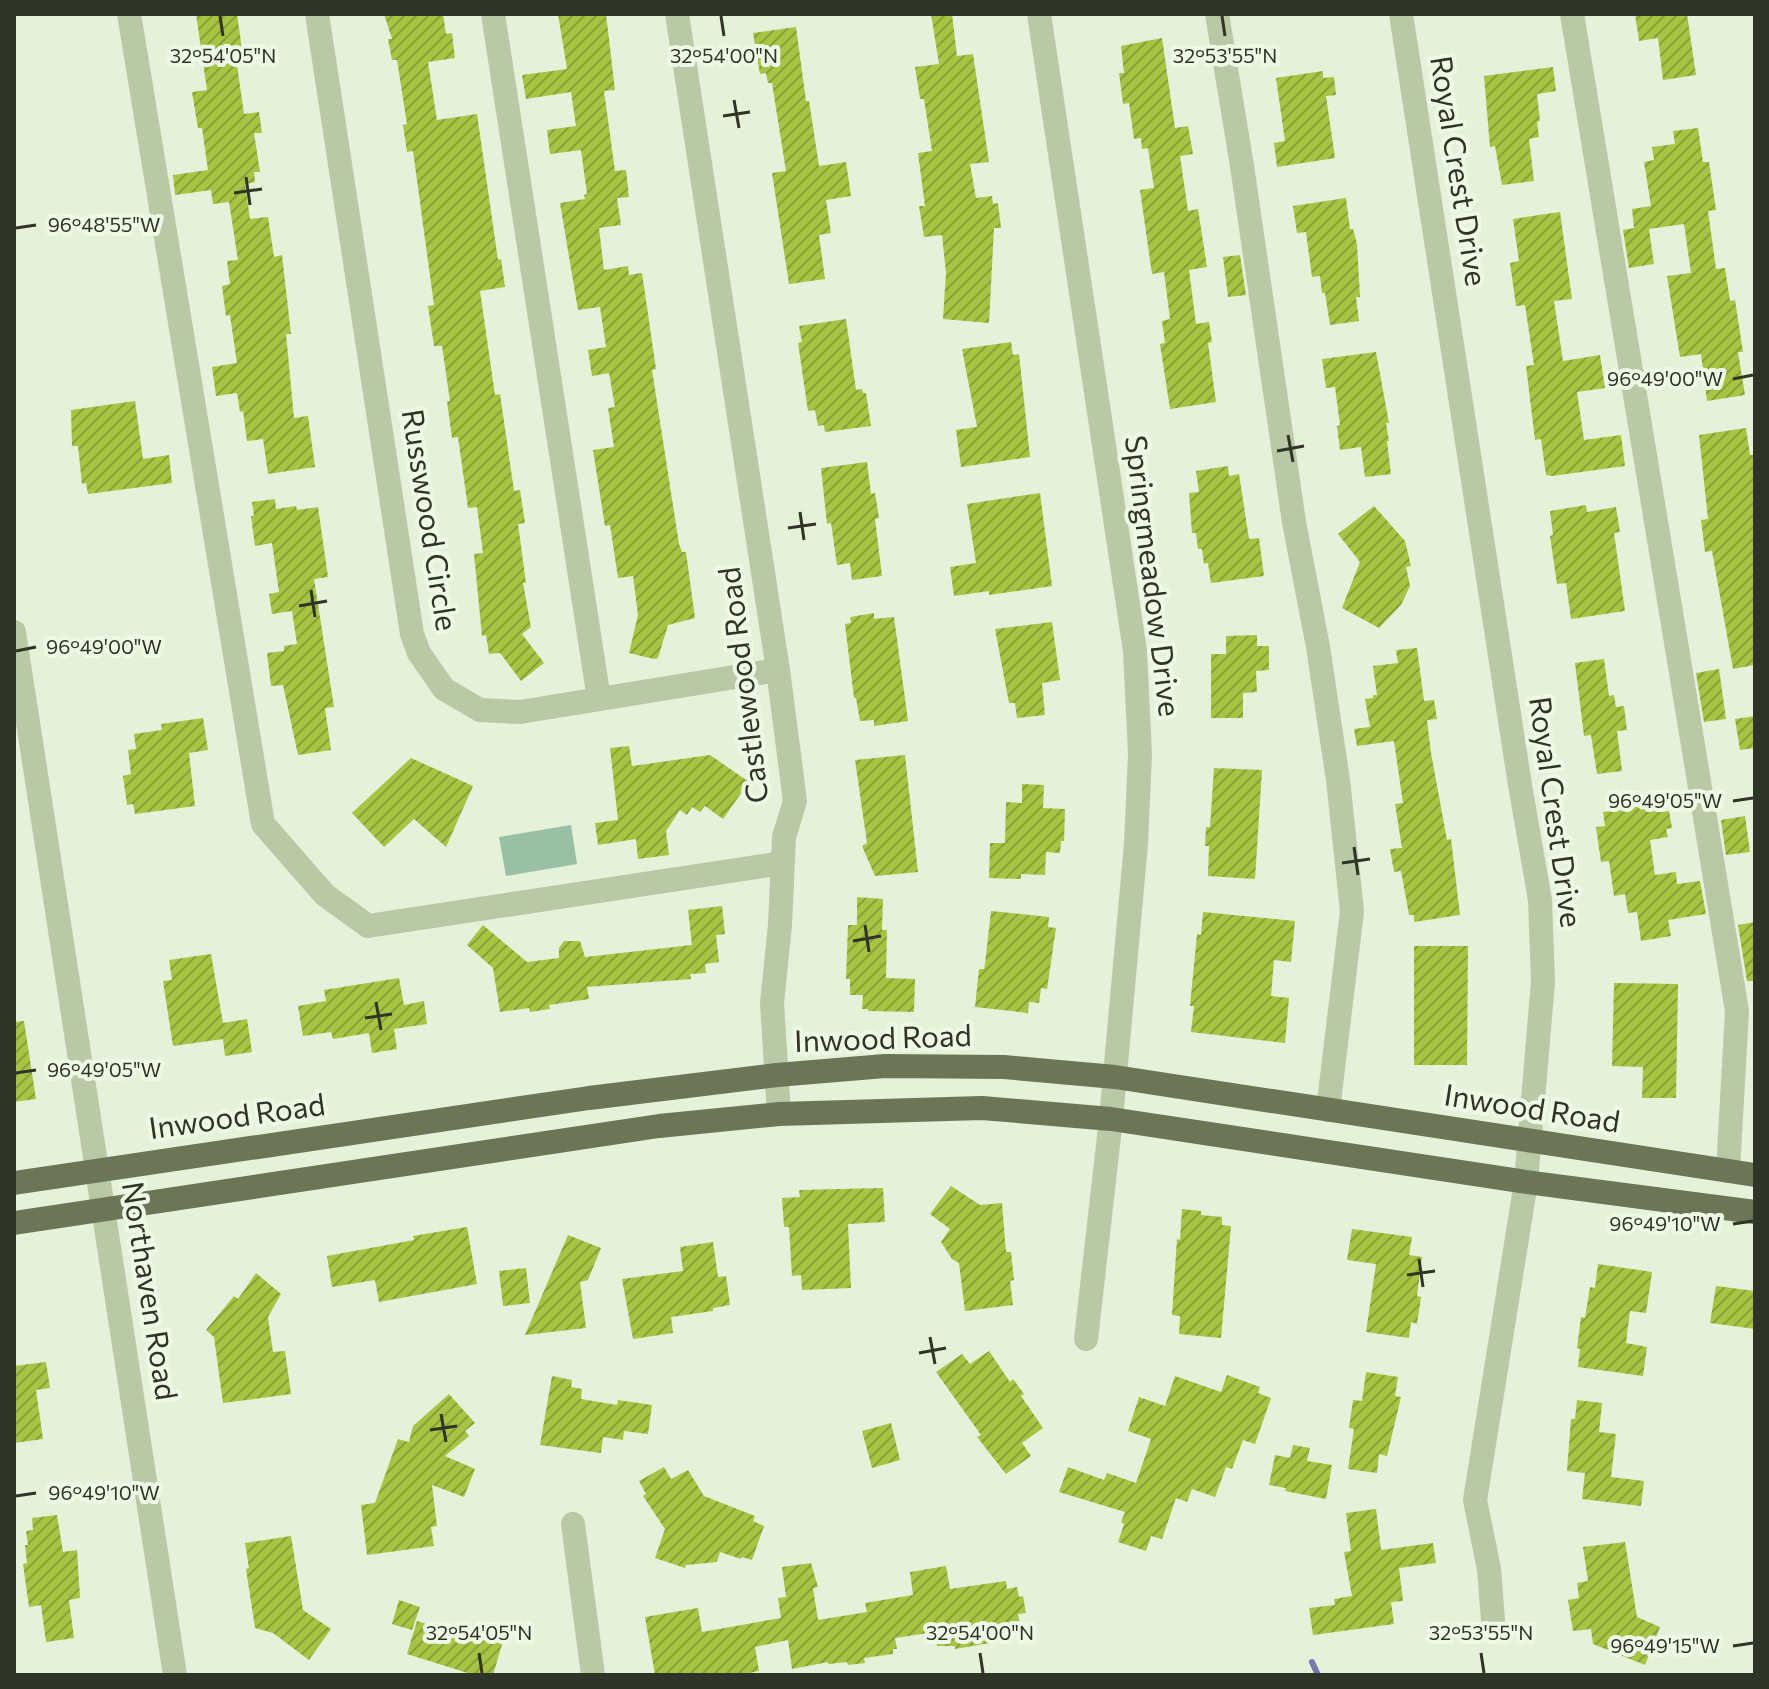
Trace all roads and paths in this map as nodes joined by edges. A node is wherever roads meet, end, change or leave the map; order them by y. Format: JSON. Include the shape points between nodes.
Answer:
{"nodes":[{"id":1,"x":129,"y":14,"type":"edge"},
{"id":2,"x":317,"y":14,"type":"edge"},
{"id":3,"x":493,"y":14,"type":"edge"},
{"id":4,"x":677,"y":14,"type":"edge"},
{"id":5,"x":1039,"y":14,"type":"edge"},
{"id":6,"x":1217,"y":14,"type":"edge"},
{"id":7,"x":1401,"y":14,"type":"edge"},
{"id":8,"x":1572,"y":14,"type":"edge"},
{"id":9,"x":14,"y":632,"type":"edge"},
{"id":10,"x":778,"y":670,"type":"junction"},
{"id":11,"x":599,"y":699,"type":"junction"},
{"id":12,"x":783,"y":863,"type":"junction"},
{"id":13,"x":777,"y":1075,"type":"junction"},
{"id":14,"x":1115,"y":1077,"type":"junction"},
{"id":15,"x":1328,"y":1110,"type":"junction"},
{"id":16,"x":779,"y":1114,"type":"junction"},
{"id":17,"x":1111,"y":1119,"type":"junction"},
{"id":18,"x":1530,"y":1142,"type":"junction"},
{"id":19,"x":98,"y":1170,"type":"junction"},
{"id":20,"x":1728,"y":1171,"type":"junction"},
{"id":21,"x":1755,"y":1175,"type":"edge"},
{"id":22,"x":1526,"y":1182,"type":"junction"},
{"id":23,"x":14,"y":1183,"type":"edge"},
{"id":24,"x":104,"y":1208,"type":"junction"},
{"id":25,"x":1755,"y":1212,"type":"edge"},
{"id":26,"x":14,"y":1223,"type":"edge"},
{"id":27,"x":1086,"y":1339,"type":"dead end"},
{"id":28,"x":573,"y":1524,"type":"dead end"},
{"id":29,"x":1493,"y":1620,"type":"dead end"},
{"id":30,"x":175,"y":1675,"type":"edge"},
{"id":31,"x":593,"y":1675,"type":"edge"}],
"edges":[{"from":1,"to":12,"type":"street","via":[[263,824],[325,895],[368,926]]},
{"from":2,"to":11,"type":"street","name":"Russwood Circle","via":[[419,653],[444,689],[480,710],[520,712]]},
{"from":3,"to":11,"type":"street"},
{"from":4,"to":10,"type":"street","name":"Castlewood Road"},
{"from":5,"to":14,"type":"street","name":"Springmeadow Drive","via":[[1135,651],[1140,769]]},
{"from":6,"to":15,"type":"street","via":[[1294,522],[1318,647],[1352,911]]},
{"from":7,"to":18,"type":"street","name":"Royal Crest Drive","via":[[1540,900],[1543,982]]},
{"from":8,"to":20,"type":"street","via":[[1737,1011]]},
{"from":9,"to":19,"type":"street","name":"Northaven Road"},
{"from":10,"to":11,"type":"street","name":"Russwood Circle"},
{"from":10,"to":12,"type":"street","name":"Castlewood Road","via":[[795,801]]},
{"from":12,"to":13,"type":"street","name":"Castlewood Road","via":[[772,1003]]},
{"from":13,"to":14,"type":"main road","name":"Inwood Road","via":[[915,1066]]},
{"from":13,"to":16,"type":"street","name":"Castlewood Road"},
{"from":13,"to":19,"type":"main road","name":"Inwood Road"},
{"from":14,"to":15,"type":"main road","name":"Inwood Road"},
{"from":14,"to":17,"type":"street","name":"Springmeadow Drive"},
{"from":15,"to":18,"type":"main road","name":"Inwood Road"},
{"from":16,"to":17,"type":"main road","via":[[982,1108]]},
{"from":16,"to":24,"type":"main road","via":[[659,1126]]},
{"from":17,"to":22,"type":"main road"},
{"from":17,"to":27,"type":"street","name":"Springmeadow Drive"},
{"from":18,"to":20,"type":"main road","name":"Inwood Road"},
{"from":18,"to":22,"type":"street","name":"Royal Crest Drive"},
{"from":19,"to":23,"type":"main road","name":"Inwood Road"},
{"from":19,"to":24,"type":"street","name":"Northaven Road"},
{"from":20,"to":21,"type":"main road","name":"Inwood Road"},
{"from":22,"to":25,"type":"main road"},
{"from":22,"to":29,"type":"street","name":"Royal Crest Drive","via":[[1475,1500]]},
{"from":24,"to":26,"type":"main road"},
{"from":24,"to":30,"type":"street","name":"Northaven Road"},
{"from":28,"to":31,"type":"street"}]}
